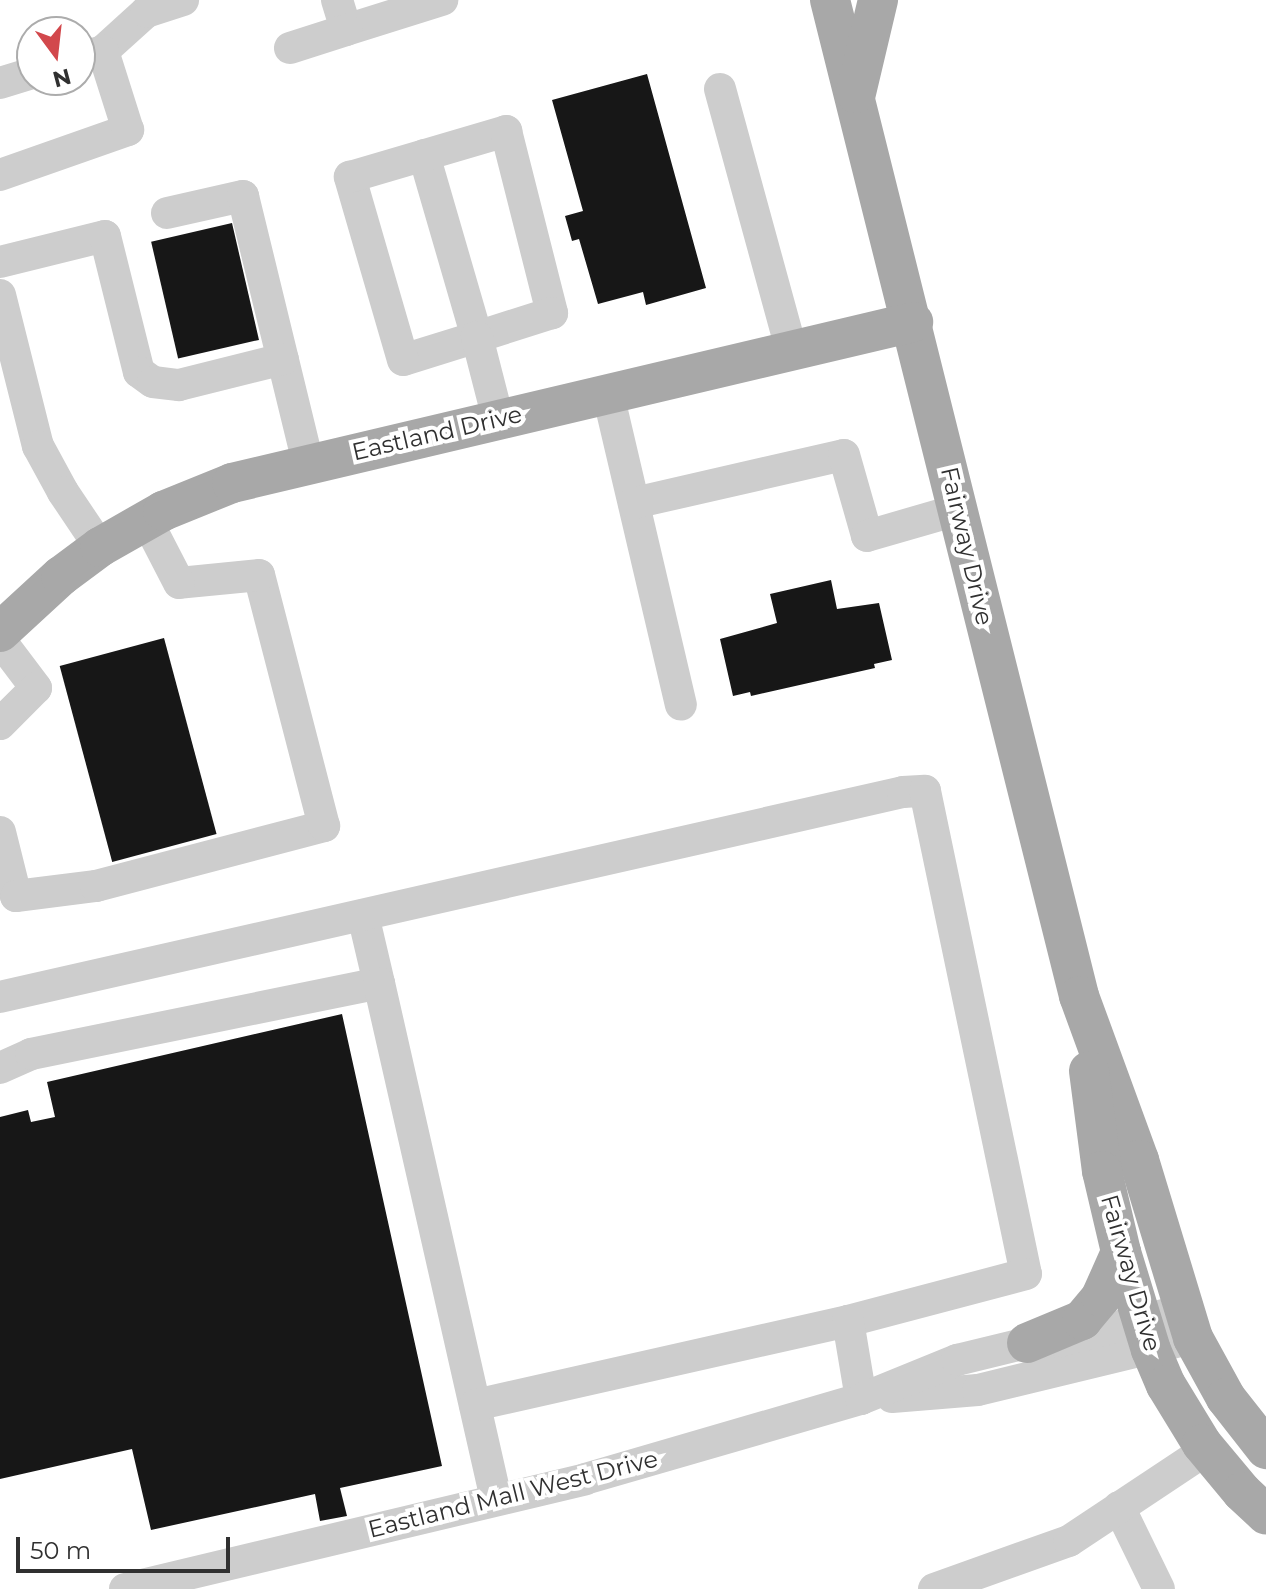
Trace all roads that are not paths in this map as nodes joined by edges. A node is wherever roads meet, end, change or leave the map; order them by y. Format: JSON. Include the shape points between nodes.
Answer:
{"nodes":[{"id":1,"x":183,"y":0,"type":"edge"},
{"id":2,"x":442,"y":0,"type":"edge"},
{"id":3,"x":830,"y":0,"type":"edge"},
{"id":4,"x":878,"y":0,"type":"edge"},
{"id":5,"x":342,"y":15,"type":"edge"},
{"id":6,"x":290,"y":48,"type":"dead end"},
{"id":7,"x":96,"y":52,"type":"edge"},
{"id":8,"x":96,"y":63,"type":"edge"},
{"id":9,"x":720,"y":89,"type":"dead end"},
{"id":10,"x":855,"y":97,"type":"junction"},
{"id":11,"x":424,"y":155,"type":"junction"},
{"id":12,"x":0,"y":175,"type":"edge"},
{"id":13,"x":167,"y":213,"type":"dead end"},
{"id":14,"x":0,"y":262,"type":"edge"},
{"id":15,"x":0,"y":295,"type":"edge"},
{"id":16,"x":913,"y":322,"type":"junction"},
{"id":17,"x":477,"y":337,"type":"junction"},
{"id":18,"x":792,"y":352,"type":"junction"},
{"id":19,"x":283,"y":359,"type":"junction"},
{"id":20,"x":608,"y":394,"type":"junction"},
{"id":21,"x":498,"y":419,"type":"junction"},
{"id":22,"x":308,"y":463,"type":"junction"},
{"id":23,"x":634,"y":503,"type":"junction"},
{"id":24,"x":957,"y":510,"type":"junction"},
{"id":25,"x":146,"y":519,"type":"junction"},
{"id":26,"x":100,"y":547,"type":"junction"},
{"id":27,"x":0,"y":632,"type":"edge"},
{"id":28,"x":0,"y":640,"type":"edge"},
{"id":29,"x":681,"y":705,"type":"dead end"},
{"id":30,"x":0,"y":724,"type":"edge"},
{"id":31,"x":0,"y":832,"type":"edge"},
{"id":32,"x":363,"y":915,"type":"junction"},
{"id":33,"x":379,"y":983,"type":"junction"},
{"id":34,"x":1079,"y":996,"type":"junction"},
{"id":35,"x":0,"y":997,"type":"edge"},
{"id":36,"x":0,"y":1068,"type":"edge"},
{"id":37,"x":1121,"y":1252,"type":"junction"},
{"id":38,"x":848,"y":1321,"type":"junction"},
{"id":39,"x":1188,"y":1324,"type":"junction"},
{"id":40,"x":1146,"y":1335,"type":"junction"},
{"id":41,"x":1027,"y":1343,"type":"junction"},
{"id":42,"x":861,"y":1399,"type":"junction"},
{"id":43,"x":475,"y":1405,"type":"junction"},
{"id":44,"x":1266,"y":1449,"type":"edge"},
{"id":45,"x":1206,"y":1450,"type":"junction"},
{"id":46,"x":496,"y":1499,"type":"junction"},
{"id":47,"x":1119,"y":1507,"type":"junction"},
{"id":48,"x":1266,"y":1514,"type":"edge"},
{"id":49,"x":164,"y":1584,"type":"edge"},
{"id":50,"x":125,"y":1589,"type":"edge"},
{"id":51,"x":934,"y":1589,"type":"edge"},
{"id":52,"x":1159,"y":1589,"type":"edge"}],
"edges":[{"from":1,"to":7,"type":"street","via":[[146,12]]},
{"from":2,"to":5,"type":"street"},
{"from":3,"to":10,"type":"main road","name":"Fairway Drive"},
{"from":4,"to":10,"type":"main road"},
{"from":5,"to":6,"type":"street"},
{"from":8,"to":12,"type":"street","via":[[128,130]]},
{"from":9,"to":18,"type":"street"},
{"from":10,"to":16,"type":"main road","name":"Fairway Drive"},
{"from":11,"to":17,"type":"street"},
{"from":11,"to":17,"type":"street","via":[[350,177],[403,360]]},
{"from":11,"to":17,"type":"street","via":[[506,131],[552,313]]},
{"from":13,"to":19,"type":"street","via":[[243,196]]},
{"from":14,"to":19,"type":"street","via":[[105,236],[139,372],[153,382],[179,385]]},
{"from":15,"to":26,"type":"street","via":[[38,446]]},
{"from":16,"to":18,"type":"main road","name":"Eastland Drive"},
{"from":16,"to":24,"type":"main road","name":"Fairway Drive"},
{"from":17,"to":21,"type":"street"},
{"from":18,"to":20,"type":"main road","name":"Eastland Drive"},
{"from":19,"to":22,"type":"street"},
{"from":20,"to":21,"type":"main road","name":"Eastland Drive"},
{"from":20,"to":23,"type":"street"},
{"from":21,"to":22,"type":"main road","name":"Eastland Drive"},
{"from":22,"to":25,"type":"main road","name":"Eastland Drive","via":[[232,483]]},
{"from":23,"to":24,"type":"street","via":[[844,455],[867,536]]},
{"from":23,"to":29,"type":"street"},
{"from":24,"to":34,"type":"main road","name":"Fairway Drive"},
{"from":25,"to":26,"type":"main road","name":"Eastland Drive"},
{"from":25,"to":31,"type":"street","via":[[179,583],[259,575],[324,826],[96,886],[16,896]]},
{"from":26,"to":27,"type":"main road","name":"Eastland Drive"},
{"from":28,"to":30,"type":"street","via":[[36,688]]},
{"from":32,"to":33,"type":"street"},
{"from":32,"to":35,"type":"street"},
{"from":32,"to":38,"type":"street","via":[[925,791],[1026,1274]]},
{"from":33,"to":36,"type":"street","via":[[31,1054]]},
{"from":33,"to":43,"type":"street"},
{"from":34,"to":37,"type":"main road","name":"Fairway Drive","via":[[1102,1171]]},
{"from":34,"to":39,"type":"main road","name":"Fairway Drive","via":[[1139,1160]]},
{"from":37,"to":40,"type":"main road","name":"Fairway Drive"},
{"from":37,"to":41,"type":"main road","via":[[1101,1297],[1082,1320]]},
{"from":38,"to":42,"type":"street"},
{"from":38,"to":43,"type":"street"},
{"from":39,"to":40,"type":"street","name":"Eastland Mall West Drive"},
{"from":39,"to":44,"type":"main road","name":"Fairway Drive","via":[[1226,1398]]},
{"from":40,"to":41,"type":"street","name":"Eastland Mall West Drive"},
{"from":40,"to":42,"type":"street","name":"Eastland Mall West Drive","via":[[978,1390]]},
{"from":40,"to":45,"type":"main road","name":"Fairway Drive","via":[[1166,1385]]},
{"from":41,"to":42,"type":"street","name":"Eastland Mall West Drive","via":[[957,1360]]},
{"from":42,"to":46,"type":"street","name":"Eastland Mall West Drive","via":[[645,1463]]},
{"from":43,"to":46,"type":"street"},
{"from":45,"to":47,"type":"street"},
{"from":45,"to":48,"type":"main road","name":"Fairway Drive"},
{"from":46,"to":49,"type":"street","name":"Eastland Mall West Drive"},
{"from":47,"to":51,"type":"street","via":[[1069,1541]]},
{"from":47,"to":52,"type":"street"},
{"from":49,"to":50,"type":"street","name":"Eastland Mall West Drive"}]}
